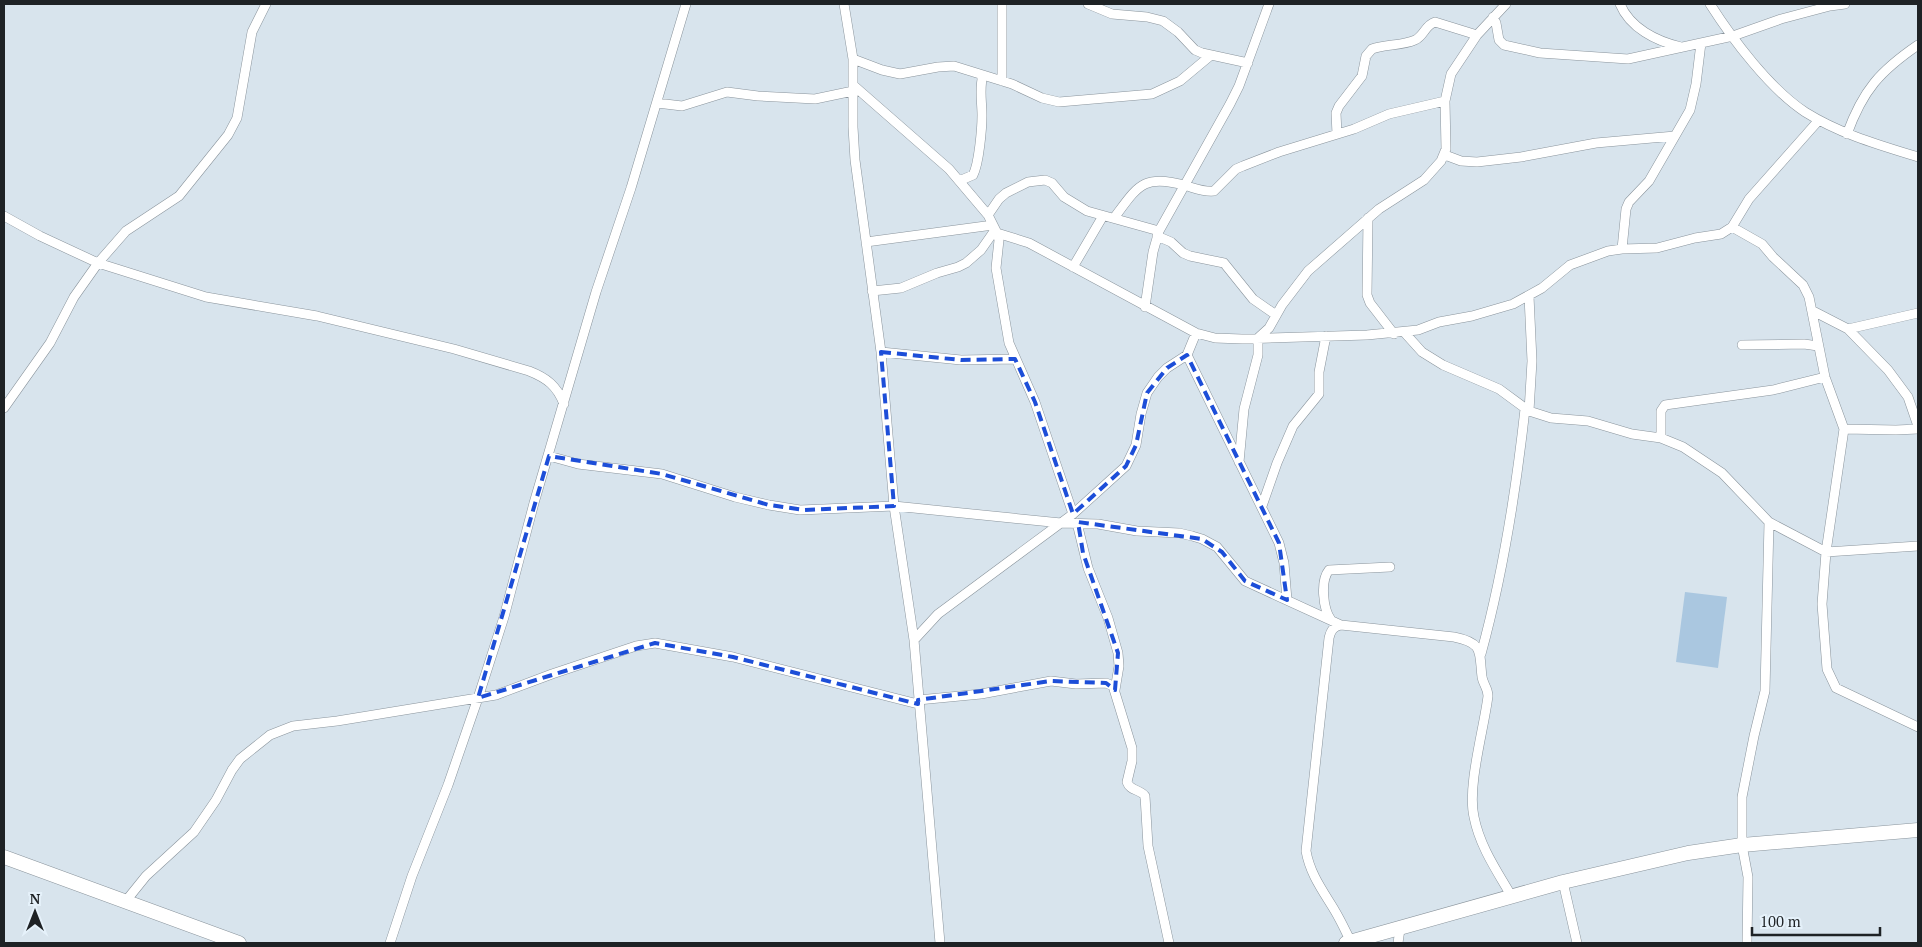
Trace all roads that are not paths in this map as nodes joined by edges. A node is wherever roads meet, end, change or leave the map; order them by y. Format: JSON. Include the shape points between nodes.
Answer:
{"nodes":[{"id":1,"x":266,"y":4,"type":"edge"},
{"id":2,"x":686,"y":4,"type":"edge"},
{"id":3,"x":844,"y":4,"type":"edge"},
{"id":4,"x":1002,"y":4,"type":"edge"},
{"id":5,"x":1088,"y":4,"type":"edge"},
{"id":6,"x":1268,"y":4,"type":"edge"},
{"id":7,"x":1506,"y":4,"type":"edge"},
{"id":8,"x":1620,"y":4,"type":"edge"},
{"id":9,"x":1710,"y":4,"type":"edge"},
{"id":10,"x":1845,"y":4,"type":"edge"},
{"id":11,"x":1493,"y":17,"type":"junction"},
{"id":12,"x":1477,"y":35,"type":"junction"},
{"id":13,"x":1733,"y":36,"type":"junction"},
{"id":14,"x":1702,"y":43,"type":"junction"},
{"id":15,"x":1918,"y":45,"type":"edge"},
{"id":16,"x":1682,"y":47,"type":"junction"},
{"id":17,"x":1210,"y":56,"type":"junction"},
{"id":18,"x":853,"y":59,"type":"junction"},
{"id":19,"x":1248,"y":63,"type":"junction"},
{"id":20,"x":983,"y":75,"type":"junction"},
{"id":21,"x":1002,"y":81,"type":"junction"},
{"id":22,"x":853,"y":88,"type":"junction"},
{"id":23,"x":1445,"y":101,"type":"junction"},
{"id":24,"x":657,"y":103,"type":"junction"},
{"id":25,"x":1819,"y":120,"type":"junction"},
{"id":26,"x":1337,"y":134,"type":"junction"},
{"id":27,"x":1847,"y":134,"type":"junction"},
{"id":28,"x":1675,"y":136,"type":"junction"},
{"id":29,"x":1445,"y":155,"type":"junction"},
{"id":30,"x":1918,"y":157,"type":"edge"},
{"id":31,"x":959,"y":181,"type":"junction"},
{"id":32,"x":1185,"y":185,"type":"junction"},
{"id":33,"x":988,"y":215,"type":"junction"},
{"id":34,"x":4,"y":216,"type":"edge"},
{"id":35,"x":1104,"y":216,"type":"junction"},
{"id":36,"x":1114,"y":218,"type":"junction"},
{"id":37,"x":1368,"y":218,"type":"junction"},
{"id":38,"x":1732,"y":227,"type":"junction"},
{"id":39,"x":995,"y":230,"type":"junction"},
{"id":40,"x":1158,"y":233,"type":"junction"},
{"id":41,"x":866,"y":242,"type":"junction"},
{"id":42,"x":1622,"y":249,"type":"junction"},
{"id":43,"x":98,"y":263,"type":"junction"},
{"id":44,"x":1074,"y":267,"type":"junction"},
{"id":45,"x":872,"y":291,"type":"junction"},
{"id":46,"x":1529,"y":296,"type":"junction"},
{"id":47,"x":1145,"y":307,"type":"junction"},
{"id":48,"x":1814,"y":311,"type":"junction"},
{"id":49,"x":1918,"y":313,"type":"edge"},
{"id":50,"x":1276,"y":315,"type":"junction"},
{"id":51,"x":1848,"y":329,"type":"junction"},
{"id":52,"x":1404,"y":332,"type":"junction"},
{"id":53,"x":1196,"y":334,"type":"junction"},
{"id":54,"x":1394,"y":334,"type":"junction"},
{"id":55,"x":1326,"y":336,"type":"junction"},
{"id":56,"x":1258,"y":338,"type":"junction"},
{"id":57,"x":1742,"y":345,"type":"dead end"},
{"id":58,"x":1818,"y":346,"type":"junction"},
{"id":59,"x":881,"y":352,"type":"junction"},
{"id":60,"x":1187,"y":355,"type":"junction"},
{"id":61,"x":1015,"y":359,"type":"junction"},
{"id":62,"x":572,"y":376,"type":"junction"},
{"id":63,"x":1824,"y":377,"type":"junction"},
{"id":64,"x":548,"y":380,"type":"junction"},
{"id":65,"x":564,"y":404,"type":"junction"},
{"id":66,"x":4,"y":408,"type":"edge"},
{"id":67,"x":1527,"y":410,"type":"junction"},
{"id":68,"x":1918,"y":427,"type":"edge"},
{"id":69,"x":1844,"y":429,"type":"junction"},
{"id":70,"x":1661,"y":438,"type":"junction"},
{"id":71,"x":548,"y":456,"type":"junction"},
{"id":72,"x":1239,"y":462,"type":"junction"},
{"id":73,"x":894,"y":506,"type":"junction"},
{"id":74,"x":1262,"y":506,"type":"junction"},
{"id":75,"x":1075,"y":518,"type":"junction"},
{"id":76,"x":1769,"y":522,"type":"junction"},
{"id":77,"x":1061,"y":523,"type":"junction"},
{"id":78,"x":1918,"y":546,"type":"edge"},
{"id":79,"x":1826,"y":552,"type":"junction"},
{"id":80,"x":1390,"y":567,"type":"dead end"},
{"id":81,"x":1287,"y":600,"type":"junction"},
{"id":82,"x":1331,"y":620,"type":"junction"},
{"id":83,"x":1341,"y":625,"type":"junction"},
{"id":84,"x":914,"y":640,"type":"junction"},
{"id":85,"x":1481,"y":654,"type":"junction"},
{"id":86,"x":1115,"y":690,"type":"junction"},
{"id":87,"x":478,"y":698,"type":"junction"},
{"id":88,"x":918,"y":702,"type":"junction"},
{"id":89,"x":1918,"y":727,"type":"edge"},
{"id":90,"x":1918,"y":830,"type":"edge"},
{"id":91,"x":1742,"y":845,"type":"junction"},
{"id":92,"x":4,"y":857,"type":"edge"},
{"id":93,"x":1563,"y":882,"type":"junction"},
{"id":94,"x":1512,"y":897,"type":"junction"},
{"id":95,"x":125,"y":902,"type":"junction"},
{"id":96,"x":1400,"y":929,"type":"junction"},
{"id":97,"x":239,"y":943,"type":"edge"},
{"id":98,"x":390,"y":943,"type":"edge"},
{"id":99,"x":940,"y":943,"type":"edge"},
{"id":100,"x":1169,"y":943,"type":"edge"},
{"id":101,"x":1349,"y":943,"type":"edge"},
{"id":102,"x":1398,"y":943,"type":"edge"},
{"id":103,"x":1577,"y":943,"type":"edge"},
{"id":104,"x":1747,"y":943,"type":"edge"}],
"edges":[{"from":1,"to":43,"type":"street","via":[[252,32],[238,118],[228,135],[179,196],[126,231]]},
{"from":2,"to":24,"type":"street"},
{"from":3,"to":18,"type":"street"},
{"from":4,"to":21,"type":"street"},
{"from":5,"to":17,"type":"street","via":[[1112,14],[1163,21],[1195,50]]},
{"from":6,"to":19,"type":"street"},
{"from":7,"to":11,"type":"street"},
{"from":8,"to":16,"type":"street","via":[[1627,16],[1650,36]]},
{"from":9,"to":13,"type":"street"},
{"from":10,"to":13,"type":"street","via":[[1781,19]]},
{"from":11,"to":12,"type":"street"},
{"from":11,"to":16,"type":"street","via":[[1501,44],[1540,53],[1628,59]]},
{"from":12,"to":23,"type":"street","via":[[1451,74]]},
{"from":12,"to":26,"type":"street","via":[[1435,22],[1414,41],[1372,48],[1366,56],[1362,76],[1336,113]]},
{"from":13,"to":14,"type":"street"},
{"from":13,"to":25,"type":"street","via":[[1756,66],[1794,105]]},
{"from":14,"to":16,"type":"street"},
{"from":14,"to":28,"type":"street","via":[[1694,97]]},
{"from":15,"to":27,"type":"street","via":[[1875,82],[1856,109]]},
{"from":17,"to":19,"type":"street"},
{"from":17,"to":21,"type":"street","via":[[1180,80],[1161,91],[1142,96],[1059,102]]},
{"from":18,"to":20,"type":"street","via":[[892,73],[947,66]]},
{"from":18,"to":22,"type":"street"},
{"from":19,"to":32,"type":"street","via":[[1230,104]]},
{"from":20,"to":21,"type":"street"},
{"from":20,"to":31,"type":"street","via":[[976,167],[973,175]]},
{"from":22,"to":24,"type":"street","via":[[815,99],[727,92],[682,106]]},
{"from":22,"to":31,"type":"street"},
{"from":22,"to":41,"type":"street","via":[[855,160]]},
{"from":23,"to":26,"type":"street","via":[[1389,114]]},
{"from":23,"to":29,"type":"street"},
{"from":24,"to":62,"type":"street"},
{"from":25,"to":27,"type":"street"},
{"from":25,"to":38,"type":"street","via":[[1749,199]]},
{"from":26,"to":32,"type":"street","via":[[1236,169],[1214,191],[1201,191]]},
{"from":27,"to":30,"type":"street"},
{"from":28,"to":29,"type":"street","via":[[1596,143],[1476,162],[1460,161]]},
{"from":28,"to":42,"type":"street","via":[[1649,181],[1629,202]]},
{"from":29,"to":37,"type":"street","via":[[1424,180]]},
{"from":31,"to":33,"type":"street"},
{"from":32,"to":36,"type":"street","via":[[1153,180],[1143,183]]},
{"from":32,"to":40,"type":"street"},
{"from":33,"to":35,"type":"street","via":[[1006,193],[1037,180],[1052,183],[1064,198]]},
{"from":33,"to":39,"type":"street"},
{"from":34,"to":43,"type":"street"},
{"from":35,"to":36,"type":"street"},
{"from":35,"to":44,"type":"street"},
{"from":36,"to":40,"type":"street"},
{"from":37,"to":50,"type":"street","via":[[1308,272]]},
{"from":37,"to":54,"type":"street","via":[[1367,295]]},
{"from":38,"to":42,"type":"street","via":[[1722,234],[1664,246]]},
{"from":38,"to":48,"type":"street","via":[[1757,240],[1795,276],[1809,296]]},
{"from":39,"to":41,"type":"street"},
{"from":39,"to":44,"type":"street","via":[[1001,236],[1029,243]]},
{"from":39,"to":45,"type":"street","via":[[982,250],[958,267],[901,288]]},
{"from":39,"to":61,"type":"street","via":[[997,275],[1008,343]]},
{"from":40,"to":47,"type":"street"},
{"from":40,"to":50,"type":"street","via":[[1183,253],[1224,263],[1253,299]]},
{"from":41,"to":45,"type":"street"},
{"from":42,"to":46,"type":"street","via":[[1570,265]]},
{"from":43,"to":64,"type":"street","via":[[206,297],[317,316],[454,348],[521,368]]},
{"from":43,"to":66,"type":"street","via":[[74,297],[50,343]]},
{"from":44,"to":47,"type":"street"},
{"from":45,"to":59,"type":"street"},
{"from":46,"to":52,"type":"street","via":[[1494,311]]},
{"from":46,"to":67,"type":"street","via":[[1532,360]]},
{"from":47,"to":53,"type":"street"},
{"from":48,"to":51,"type":"street"},
{"from":48,"to":58,"type":"street"},
{"from":49,"to":51,"type":"street"},
{"from":50,"to":56,"type":"street"},
{"from":51,"to":68,"type":"street","via":[[1908,397]]},
{"from":52,"to":54,"type":"street"},
{"from":52,"to":67,"type":"street","via":[[1422,352],[1461,374],[1499,389]]},
{"from":53,"to":56,"type":"street","via":[[1215,338]]},
{"from":53,"to":60,"type":"street"},
{"from":54,"to":55,"type":"street"},
{"from":55,"to":56,"type":"street"},
{"from":55,"to":74,"type":"street","via":[[1319,372],[1319,394],[1293,426]]},
{"from":56,"to":72,"type":"street","via":[[1258,356],[1244,409]]},
{"from":57,"to":58,"type":"street"},
{"from":58,"to":63,"type":"street"},
{"from":59,"to":61,"type":"street","via":[[962,360]]},
{"from":59,"to":73,"type":"street"},
{"from":60,"to":72,"type":"street"},
{"from":60,"to":75,"type":"street","via":[[1158,377],[1147,394],[1136,446],[1126,466]]},
{"from":61,"to":75,"type":"street","via":[[1035,402]]},
{"from":62,"to":64,"type":"street","via":[[563,382]]},
{"from":62,"to":65,"type":"street"},
{"from":63,"to":69,"type":"street"},
{"from":63,"to":70,"type":"street","via":[[1773,390],[1665,406],[1661,411]]},
{"from":64,"to":65,"type":"street"},
{"from":65,"to":71,"type":"street"},
{"from":67,"to":70,"type":"street","via":[[1551,418],[1588,421],[1632,434]]},
{"from":67,"to":85,"type":"street","via":[[1516,483]]},
{"from":68,"to":69,"type":"street"},
{"from":69,"to":79,"type":"street"},
{"from":70,"to":76,"type":"street","via":[[1683,447],[1722,473]]},
{"from":71,"to":73,"type":"street","via":[[578,464],[662,474],[769,505],[805,510]]},
{"from":71,"to":87,"type":"street"},
{"from":72,"to":74,"type":"street"},
{"from":73,"to":77,"type":"street"},
{"from":73,"to":84,"type":"street"},
{"from":74,"to":81,"type":"street","via":[[1283,554]]},
{"from":75,"to":77,"type":"street"},
{"from":75,"to":81,"type":"street","via":[[1137,531],[1179,533],[1210,542],[1245,581]]},
{"from":75,"to":86,"type":"street","via":[[1088,568],[1118,653],[1120,666]]},
{"from":76,"to":79,"type":"street"},
{"from":76,"to":91,"type":"street","via":[[1765,691],[1742,797]]},
{"from":77,"to":84,"type":"street","via":[[938,614]]},
{"from":78,"to":79,"type":"street"},
{"from":79,"to":89,"type":"street","via":[[1823,626],[1827,669],[1836,688]]},
{"from":80,"to":82,"type":"street","via":[[1329,570],[1324,579],[1324,607]]},
{"from":81,"to":82,"type":"street"},
{"from":82,"to":83,"type":"street"},
{"from":83,"to":85,"type":"street","via":[[1454,637],[1471,642]]},
{"from":83,"to":101,"type":"street","via":[[1330,631],[1306,851],[1320,888],[1335,911]]},
{"from":84,"to":88,"type":"street"},
{"from":85,"to":94,"type":"street","via":[[1482,678],[1488,696],[1473,788],[1474,818],[1485,851]]},
{"from":86,"to":88,"type":"street","via":[[1110,684],[1050,681]]},
{"from":86,"to":100,"type":"street","via":[[1132,754],[1127,782],[1145,796],[1148,846]]},
{"from":87,"to":88,"type":"street","via":[[506,692],[636,646],[655,644],[733,657]]},
{"from":87,"to":95,"type":"street","via":[[293,726],[270,735],[235,764],[194,832],[146,876]]},
{"from":87,"to":98,"type":"street"},
{"from":88,"to":99,"type":"street"},
{"from":90,"to":91,"type":"street"},
{"from":91,"to":93,"type":"street","via":[[1688,853]]},
{"from":91,"to":104,"type":"street","via":[[1748,877]]},
{"from":92,"to":95,"type":"street"},
{"from":93,"to":94,"type":"street"},
{"from":93,"to":103,"type":"street"},
{"from":94,"to":96,"type":"street"},
{"from":95,"to":97,"type":"street"},
{"from":96,"to":101,"type":"street"},
{"from":96,"to":102,"type":"street"}]}
